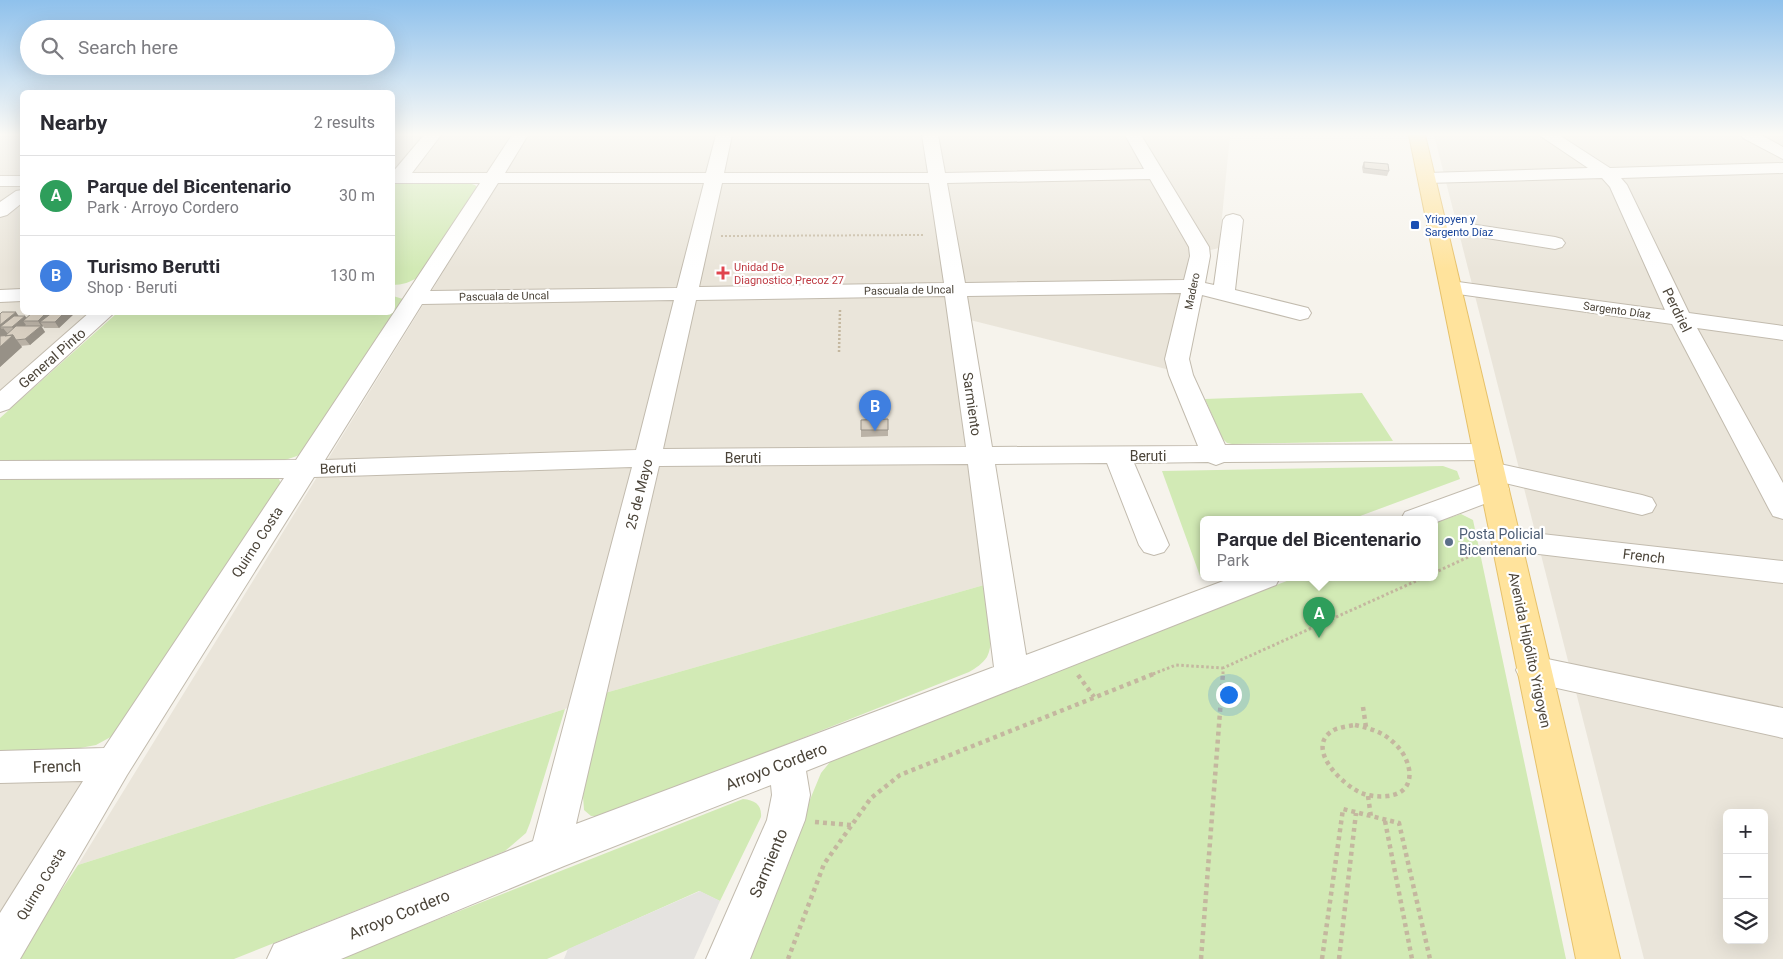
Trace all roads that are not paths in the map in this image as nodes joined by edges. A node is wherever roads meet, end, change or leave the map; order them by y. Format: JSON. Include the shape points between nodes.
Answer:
{"nodes":[{"id":1,"x":20,"y":180,"type":"edge"},
{"id":2,"x":490,"y":180,"type":"edge"},
{"id":3,"x":714,"y":180,"type":"edge"},
{"id":4,"x":937,"y":180,"type":"edge"},
{"id":5,"x":1158,"y":180,"type":"edge"},
{"id":6,"x":1427,"y":180,"type":"edge"},
{"id":7,"x":1613,"y":180,"type":"edge"},
{"id":8,"x":0,"y":181,"type":"edge"},
{"id":9,"x":20,"y":196,"type":"edge"},
{"id":10,"x":0,"y":211,"type":"edge"},
{"id":11,"x":1233,"y":220,"type":"dead end"},
{"id":12,"x":1437,"y":225,"type":"junction"},
{"id":13,"x":1555,"y":243,"type":"dead end"},
{"id":14,"x":1194,"y":286,"type":"junction"},
{"id":15,"x":1451,"y":287,"type":"junction"},
{"id":16,"x":956,"y":290,"type":"junction"},
{"id":17,"x":409,"y":293,"type":"edge"},
{"id":18,"x":687,"y":294,"type":"junction"},
{"id":19,"x":1224,"y":294,"type":"junction"},
{"id":20,"x":0,"y":296,"type":"edge"},
{"id":21,"x":20,"y":296,"type":"edge"},
{"id":22,"x":1300,"y":313,"type":"dead end"},
{"id":23,"x":101,"y":315,"type":"edge"},
{"id":24,"x":1680,"y":318,"type":"junction"},
{"id":25,"x":1783,"y":333,"type":"edge"},
{"id":26,"x":0,"y":404,"type":"edge"},
{"id":27,"x":1118,"y":456,"type":"junction"},
{"id":28,"x":1216,"y":456,"type":"junction"},
{"id":29,"x":979,"y":457,"type":"junction"},
{"id":30,"x":648,"y":458,"type":"junction"},
{"id":31,"x":304,"y":469,"type":"junction"},
{"id":32,"x":0,"y":470,"type":"edge"},
{"id":33,"x":1491,"y":471,"type":"junction"},
{"id":34,"x":1642,"y":505,"type":"dead end"},
{"id":35,"x":1783,"y":509,"type":"edge"},
{"id":36,"x":1420,"y":516,"type":"edge"},
{"id":37,"x":1154,"y":545,"type":"dead end"},
{"id":38,"x":1508,"y":548,"type":"junction"},
{"id":39,"x":1783,"y":572,"type":"edge"},
{"id":40,"x":1255,"y":581,"type":"edge"},
{"id":41,"x":1783,"y":587,"type":"edge"},
{"id":42,"x":1533,"y":670,"type":"junction"},
{"id":43,"x":1012,"y":674,"type":"junction"},
{"id":44,"x":1783,"y":723,"type":"edge"},
{"id":45,"x":786,"y":763,"type":"junction"},
{"id":46,"x":114,"y":764,"type":"junction"},
{"id":47,"x":0,"y":767,"type":"edge"},
{"id":48,"x":550,"y":853,"type":"junction"},
{"id":49,"x":0,"y":952,"type":"edge"},
{"id":50,"x":289,"y":959,"type":"edge"},
{"id":51,"x":728,"y":959,"type":"edge"},
{"id":52,"x":1598,"y":959,"type":"edge"}],
"edges":[{"from":1,"to":8,"type":"street"},
{"from":2,"to":17,"type":"street","name":"Quirno Costa"},
{"from":3,"to":18,"type":"street","name":"25 de Mayo"},
{"from":4,"to":16,"type":"street","name":"Sarmiento"},
{"from":5,"to":14,"type":"street","name":"Madero","via":[[1199,247]]},
{"from":6,"to":12,"type":"main road","name":"Avenida Hipólito Yrigoyen"},
{"from":7,"to":24,"type":"street","name":"Perdriel"},
{"from":9,"to":10,"type":"street"},
{"from":11,"to":19,"type":"street"},
{"from":12,"to":13,"type":"street"},
{"from":12,"to":15,"type":"main road","name":"Avenida Hipólito Yrigoyen"},
{"from":14,"to":16,"type":"street","name":"Pascuala de Uncal"},
{"from":14,"to":19,"type":"street","name":"Pascuala de Uncal"},
{"from":14,"to":28,"type":"street","name":"Madero","via":[[1178,359],[1181,375]]},
{"from":15,"to":24,"type":"street","name":"Sargento Díaz"},
{"from":15,"to":33,"type":"main road","name":"Avenida Hipólito Yrigoyen"},
{"from":16,"to":18,"type":"street","name":"Pascuala de Uncal"},
{"from":16,"to":29,"type":"street","name":"Sarmiento"},
{"from":17,"to":18,"type":"street","name":"Pascuala de Uncal"},
{"from":17,"to":31,"type":"street","name":"Quirno Costa"},
{"from":18,"to":30,"type":"street","name":"25 de Mayo"},
{"from":19,"to":22,"type":"street","name":"Pascuala de Uncal"},
{"from":20,"to":21,"type":"street"},
{"from":23,"to":26,"type":"street","name":"General Pinto"},
{"from":24,"to":25,"type":"street","name":"Sargento Díaz"},
{"from":24,"to":35,"type":"street","name":"Perdriel"},
{"from":27,"to":28,"type":"street","name":"Beruti"},
{"from":27,"to":29,"type":"street","name":"Beruti"},
{"from":27,"to":37,"type":"street"},
{"from":28,"to":33,"type":"street","name":"Beruti"},
{"from":29,"to":30,"type":"street","name":"Beruti"},
{"from":29,"to":43,"type":"street","name":"Sarmiento"},
{"from":30,"to":31,"type":"street","name":"Beruti"},
{"from":30,"to":48,"type":"street","name":"25 de Mayo"},
{"from":31,"to":32,"type":"street","name":"Beruti"},
{"from":31,"to":46,"type":"street","name":"Quirno Costa"},
{"from":33,"to":34,"type":"street","name":"Beruti"},
{"from":33,"to":36,"type":"street"},
{"from":33,"to":38,"type":"main road","name":"Avenida Hipólito Yrigoyen"},
{"from":38,"to":39,"type":"street","name":"French"},
{"from":38,"to":41,"type":"street","name":"French"},
{"from":38,"to":42,"type":"main road","name":"Avenida Hipólito Yrigoyen"},
{"from":40,"to":43,"type":"street","name":"Arroyo Cordero"},
{"from":42,"to":44,"type":"street"},
{"from":42,"to":52,"type":"main road","name":"Avenida Hipólito Yrigoyen"},
{"from":43,"to":45,"type":"street","name":"Arroyo Cordero"},
{"from":45,"to":48,"type":"street","name":"Arroyo Cordero"},
{"from":45,"to":51,"type":"street","name":"Sarmiento","via":[[791,795],[786,820]]},
{"from":46,"to":47,"type":"street","name":"French"},
{"from":46,"to":49,"type":"street","name":"Quirno Costa"},
{"from":48,"to":50,"type":"street","name":"Arroyo Cordero"}]}
